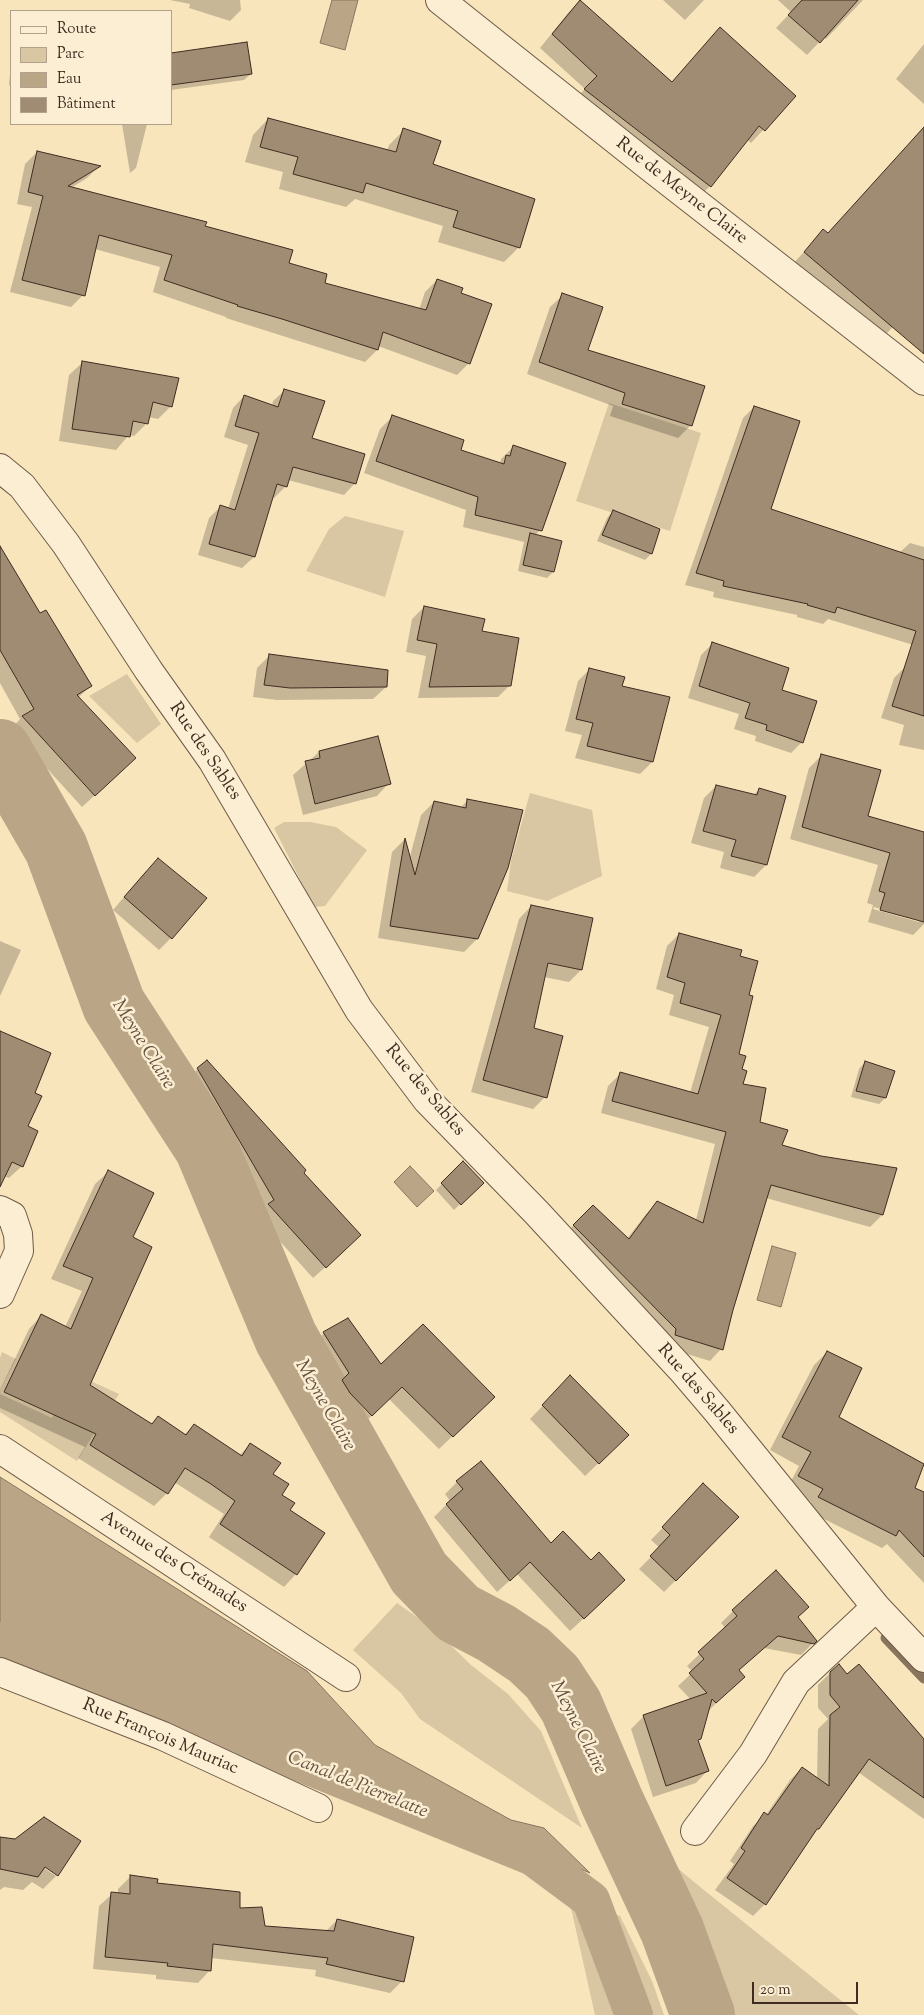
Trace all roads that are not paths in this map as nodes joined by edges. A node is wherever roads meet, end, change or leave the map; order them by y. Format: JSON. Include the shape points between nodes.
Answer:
{"nodes":[{"id":1,"x":440,"y":0,"type":"edge"},
{"id":2,"x":924,"y":381,"type":"edge"},
{"id":3,"x":0,"y":468,"type":"edge"},
{"id":4,"x":0,"y":1210,"type":"edge"},
{"id":5,"x":0,"y":1294,"type":"edge"},
{"id":6,"x":0,"y":1449,"type":"edge"},
{"id":7,"x":876,"y":1607,"type":"junction"},
{"id":8,"x":924,"y":1658,"type":"edge"},
{"id":9,"x":0,"y":1672,"type":"edge"},
{"id":10,"x":346,"y":1677,"type":"dead end"},
{"id":11,"x":318,"y":1808,"type":"dead end"},
{"id":12,"x":694,"y":1830,"type":"dead end"}],
"edges":[{"from":1,"to":2,"type":"street","name":"Rue de Meyne Claire"},
{"from":3,"to":7,"type":"street","name":"Rue des Sables","via":[[22,486],[66,544],[220,773],[359,1010],[422,1093],[682,1370]]},
{"from":4,"to":5,"type":"street","via":[[12,1216],[19,1251]]},
{"from":6,"to":10,"type":"street","name":"Avenue des Crémades"},
{"from":7,"to":8,"type":"street","name":"Rue des Sables"},
{"from":7,"to":12,"type":"street","via":[[796,1682],[753,1754]]},
{"from":9,"to":11,"type":"street","name":"Rue François Mauriac","via":[[163,1736]]}]}
